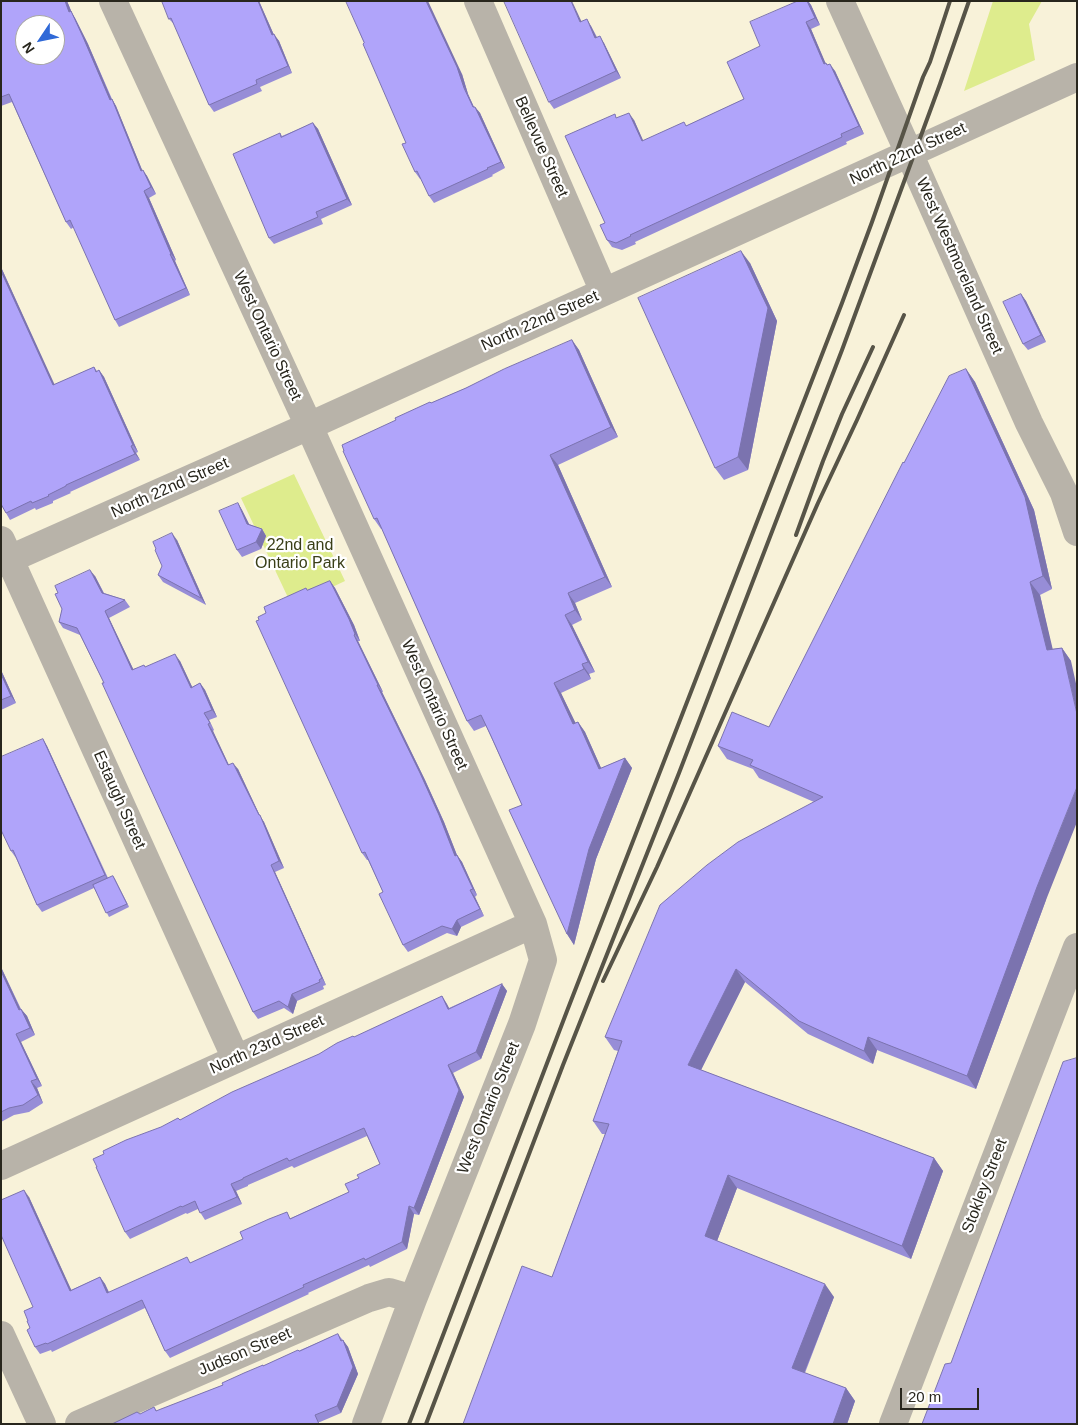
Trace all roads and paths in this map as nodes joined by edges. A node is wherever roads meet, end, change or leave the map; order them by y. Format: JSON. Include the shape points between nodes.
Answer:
{"nodes":[{"id":1,"x":113,"y":1,"type":"edge"},
{"id":2,"x":478,"y":1,"type":"edge"},
{"id":3,"x":840,"y":1,"type":"edge"},
{"id":4,"x":1077,"y":77,"type":"edge"},
{"id":5,"x":909,"y":153,"type":"junction"},
{"id":6,"x":604,"y":292,"type":"junction"},
{"id":7,"x":309,"y":426,"type":"junction"},
{"id":8,"x":1077,"y":532,"type":"edge"},
{"id":9,"x":4,"y":554,"type":"edge"},
{"id":10,"x":533,"y":924,"type":"junction"},
{"id":11,"x":1077,"y":948,"type":"edge"},
{"id":12,"x":236,"y":1059,"type":"junction"},
{"id":13,"x":1,"y":1166,"type":"edge"},
{"id":14,"x":413,"y":1299,"type":"junction"},
{"id":15,"x":1,"y":1335,"type":"edge"},
{"id":16,"x":42,"y":1424,"type":"edge"},
{"id":17,"x":79,"y":1424,"type":"edge"},
{"id":18,"x":366,"y":1424,"type":"edge"},
{"id":19,"x":893,"y":1424,"type":"edge"}],
"edges":[{"from":1,"to":7,"type":"street","name":"West Ontario Street"},
{"from":2,"to":6,"type":"street","name":"Bellevue Street"},
{"from":3,"to":5,"type":"street","name":"West Westmoreland Street"},
{"from":4,"to":5,"type":"street","name":"North 22nd Street"},
{"from":5,"to":6,"type":"street","name":"North 22nd Street"},
{"from":5,"to":8,"type":"street","name":"West Westmoreland Street","via":[[1014,391],[1064,492]]},
{"from":6,"to":7,"type":"street","name":"North 22nd Street"},
{"from":7,"to":9,"type":"street","name":"North 22nd Street"},
{"from":7,"to":10,"type":"street","name":"West Ontario Street"},
{"from":9,"to":12,"type":"street","name":"Estaugh Street"},
{"from":10,"to":12,"type":"street","name":"North 23rd Street"},
{"from":10,"to":14,"type":"street","name":"West Ontario Street","via":[[543,960],[522,1024]]},
{"from":11,"to":19,"type":"street","name":"Stokley Street"},
{"from":12,"to":13,"type":"street","name":"North 23rd Street"},
{"from":14,"to":17,"type":"street","name":"Judson Street","via":[[389,1292],[369,1298]]},
{"from":14,"to":18,"type":"street","name":"West Ontario Street"},
{"from":15,"to":16,"type":"street"}]}
